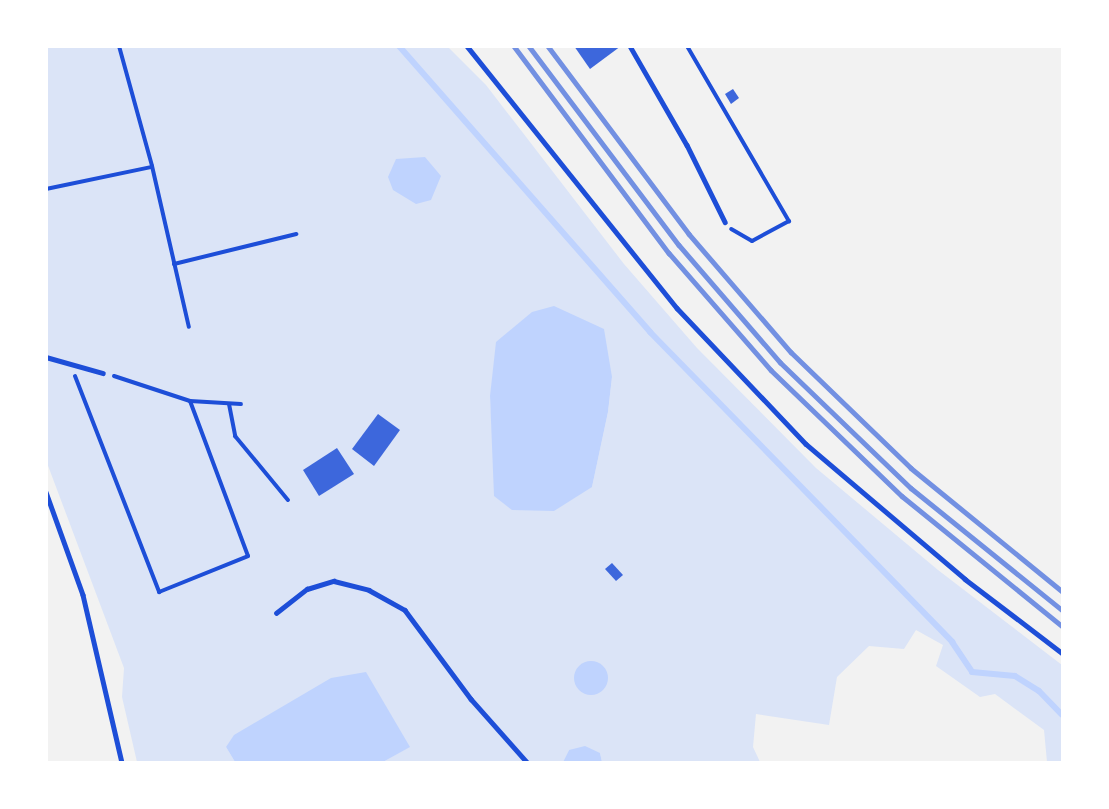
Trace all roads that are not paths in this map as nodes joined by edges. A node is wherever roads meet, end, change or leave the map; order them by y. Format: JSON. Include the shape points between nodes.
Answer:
{"nodes":[{"id":1,"x":466,"y":46,"type":"edge"},
{"id":2,"x":630,"y":46,"type":"edge"},
{"id":3,"x":725,"y":222,"type":"road end"},
{"id":4,"x":46,"y":357,"type":"edge"},
{"id":5,"x":103,"y":373,"type":"road end"},
{"id":6,"x":46,"y":492,"type":"edge"},
{"id":7,"x":276,"y":613,"type":"dead end"},
{"id":8,"x":1062,"y":653,"type":"edge"},
{"id":9,"x":122,"y":762,"type":"edge"},
{"id":10,"x":526,"y":762,"type":"edge"}],
"edges":[{"from":1,"to":8,"type":"lane","via":[[677,308],[806,444],[965,579]]},
{"from":2,"to":3,"type":"lane","via":[[687,145]]},
{"from":4,"to":5,"type":"lane"},
{"from":6,"to":9,"type":"lane","via":[[83,596]]},
{"from":7,"to":10,"type":"lane","via":[[307,589],[334,581],[369,591],[405,610],[471,699]]}]}
